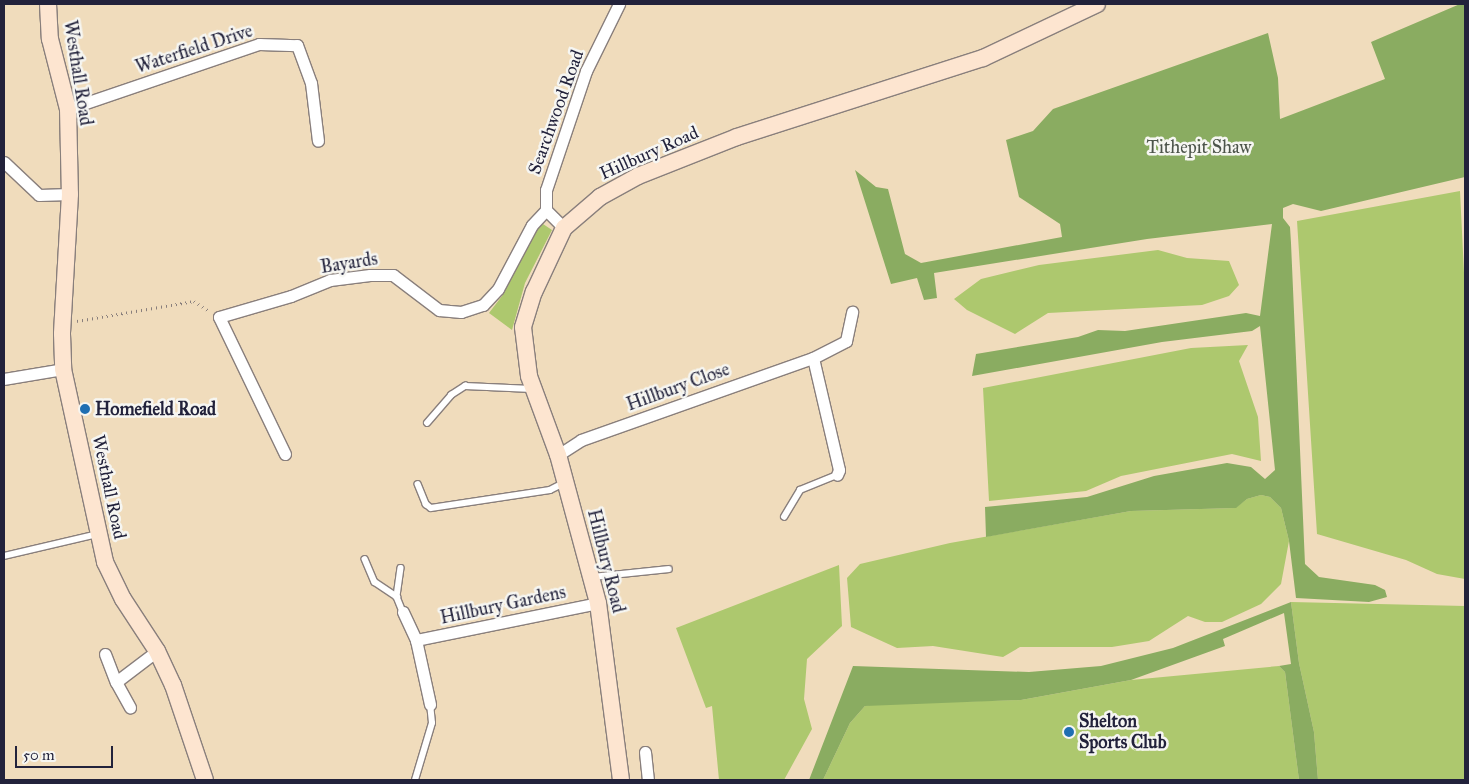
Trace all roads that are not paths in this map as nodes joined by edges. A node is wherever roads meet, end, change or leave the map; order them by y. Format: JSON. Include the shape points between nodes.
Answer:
{"nodes":[{"id":1,"x":48,"y":4,"type":"edge"},
{"id":2,"x":619,"y":4,"type":"edge"},
{"id":3,"x":1097,"y":4,"type":"edge"},
{"id":4,"x":68,"y":109,"type":"junction"},
{"id":5,"x":318,"y":141,"type":"dead end"},
{"id":6,"x":4,"y":162,"type":"edge"},
{"id":7,"x":70,"y":194,"type":"junction"},
{"id":8,"x":546,"y":210,"type":"junction"},
{"id":9,"x":564,"y":228,"type":"junction"},
{"id":10,"x":852,"y":312,"type":"dead end"},
{"id":11,"x":813,"y":358,"type":"junction"},
{"id":12,"x":63,"y":369,"type":"junction"},
{"id":13,"x":4,"y":379,"type":"edge"},
{"id":14,"x":534,"y":389,"type":"junction"},
{"id":15,"x":427,"y":423,"type":"dead end"},
{"id":16,"x":285,"y":454,"type":"dead end"},
{"id":17,"x":558,"y":455,"type":"junction"},
{"id":18,"x":837,"y":475,"type":"joint"},
{"id":19,"x":566,"y":482,"type":"junction"},
{"id":20,"x":418,"y":484,"type":"dead end"},
{"id":21,"x":784,"y":517,"type":"dead end"},
{"id":22,"x":98,"y":534,"type":"junction"},
{"id":23,"x":4,"y":556,"type":"edge"},
{"id":24,"x":364,"y":559,"type":"dead end"},
{"id":25,"x":401,"y":568,"type":"dead end"},
{"id":26,"x":669,"y":568,"type":"dead end"},
{"id":27,"x":591,"y":577,"type":"junction"},
{"id":28,"x":397,"y":597,"type":"junction"},
{"id":29,"x":598,"y":603,"type":"junction"},
{"id":30,"x":403,"y":612,"type":"joint"},
{"id":31,"x":416,"y":640,"type":"junction"},
{"id":32,"x":157,"y":651,"type":"junction"},
{"id":33,"x":105,"y":654,"type":"dead end"},
{"id":34,"x":116,"y":682,"type":"junction"},
{"id":35,"x":430,"y":704,"type":"joint"},
{"id":36,"x":130,"y":707,"type":"dead end"},
{"id":37,"x":645,"y":752,"type":"dead end"},
{"id":38,"x":205,"y":780,"type":"edge"},
{"id":39,"x":415,"y":780,"type":"edge"},
{"id":40,"x":621,"y":780,"type":"edge"},
{"id":41,"x":648,"y":780,"type":"edge"}],
"edges":[{"from":1,"to":4,"type":"main road","name":"Westhall Road","via":[[50,39]]},
{"from":2,"to":8,"type":"street","name":"Searchwood Road","via":[[586,71],[546,190]]},
{"from":3,"to":9,"type":"main road","name":"Hillbury Road","via":[[983,58],[737,137],[638,176],[600,197]]},
{"from":4,"to":5,"type":"street","name":"Waterfield Drive","via":[[259,44],[296,45],[311,84]]},
{"from":4,"to":7,"type":"main road","name":"Westhall Road"},
{"from":6,"to":7,"type":"street","via":[[39,195]]},
{"from":7,"to":12,"type":"main road","name":"Westhall Road","via":[[62,323]]},
{"from":8,"to":9,"type":"street"},
{"from":8,"to":16,"type":"street","name":"Bayards","via":[[532,225],[498,289],[483,305],[461,312],[439,310],[393,275],[370,275],[330,280],[291,296],[219,317]]},
{"from":9,"to":14,"type":"main road","name":"Hillbury Road","via":[[534,292],[523,327]]},
{"from":10,"to":11,"type":"street","name":"Hillbury Close","via":[[846,341]]},
{"from":11,"to":17,"type":"street","name":"Hillbury Close","via":[[581,440]]},
{"from":11,"to":18,"type":"street","via":[[839,470]]},
{"from":12,"to":13,"type":"street"},
{"from":12,"to":22,"type":"main road","name":"Westhall Road"},
{"from":14,"to":15,"type":"lane","via":[[465,386],[451,396]]},
{"from":14,"to":17,"type":"main road","name":"Hillbury Road"},
{"from":17,"to":19,"type":"main road","name":"Hillbury Road"},
{"from":18,"to":21,"type":"lane","via":[[800,490]]},
{"from":19,"to":20,"type":"lane","via":[[550,490],[431,508]]},
{"from":19,"to":27,"type":"main road","name":"Hillbury Road"},
{"from":22,"to":23,"type":"lane"},
{"from":22,"to":32,"type":"main road","name":"Westhall Road","via":[[105,562],[123,599]]},
{"from":24,"to":28,"type":"lane","via":[[378,585]]},
{"from":25,"to":28,"type":"lane"},
{"from":26,"to":27,"type":"lane"},
{"from":27,"to":29,"type":"main road","name":"Hillbury Road"},
{"from":28,"to":30,"type":"lane"},
{"from":29,"to":31,"type":"street","name":"Hillbury Gardens"},
{"from":29,"to":40,"type":"main road","name":"Hillbury Road"},
{"from":30,"to":31,"type":"street"},
{"from":31,"to":35,"type":"street"},
{"from":32,"to":34,"type":"street"},
{"from":32,"to":38,"type":"main road","name":"Westhall Road","via":[[173,685]]},
{"from":33,"to":34,"type":"street"},
{"from":34,"to":36,"type":"street"},
{"from":35,"to":39,"type":"lane","via":[[432,722]]},
{"from":37,"to":41,"type":"street"}]}
